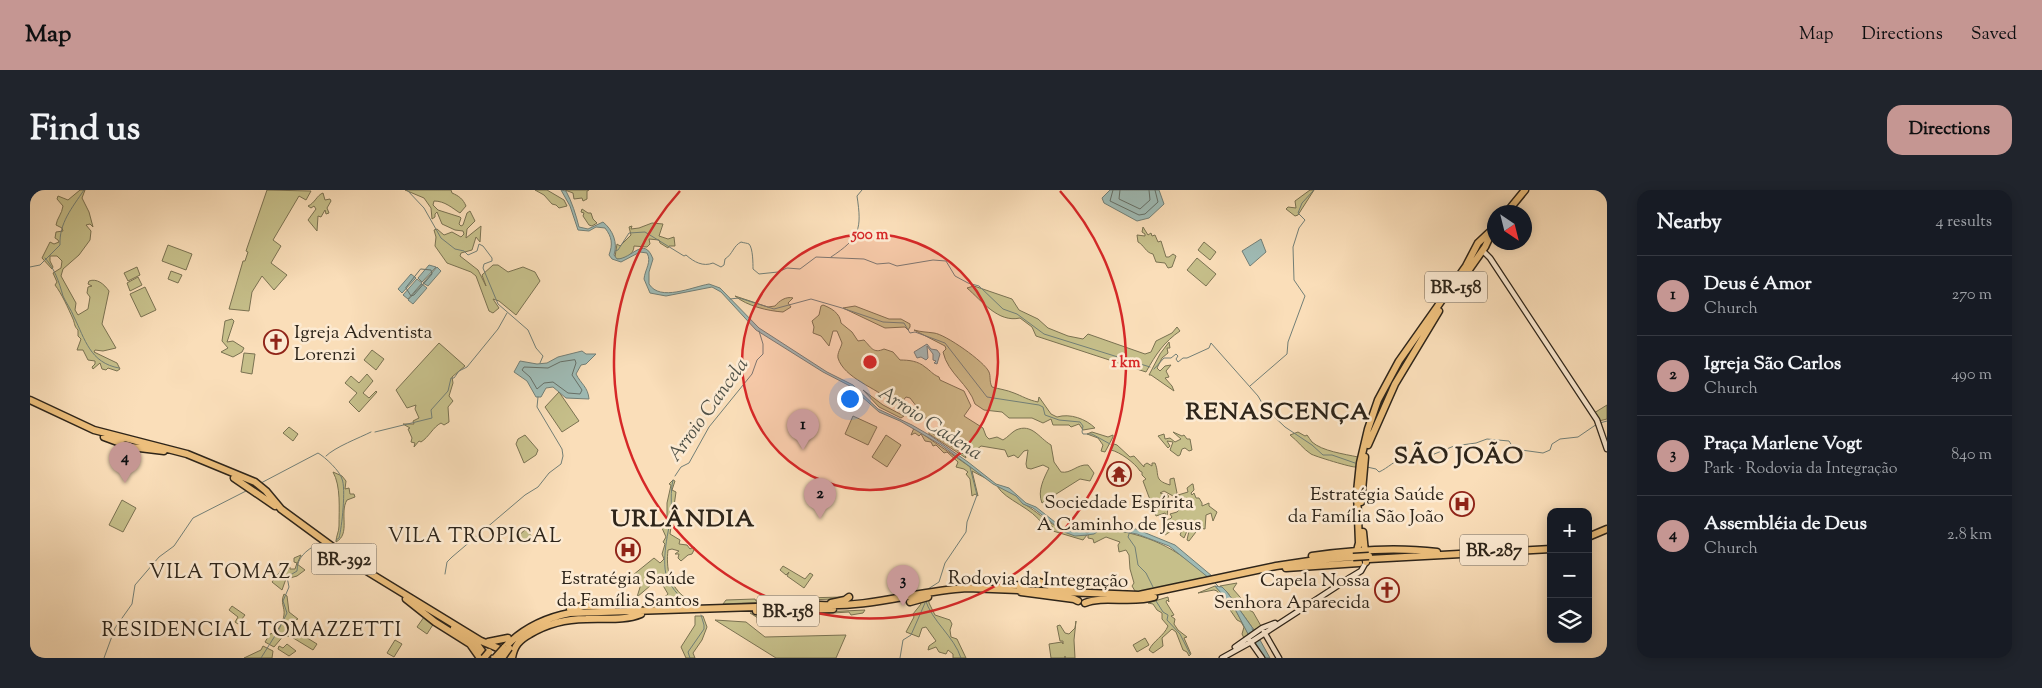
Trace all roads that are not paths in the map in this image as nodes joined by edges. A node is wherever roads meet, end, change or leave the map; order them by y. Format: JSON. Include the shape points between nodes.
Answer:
{"nodes":[{"id":1,"x":1525,"y":190,"type":"edge"},
{"id":2,"x":1513,"y":205,"type":"edge"},
{"id":3,"x":1487,"y":239,"type":"edge"},
{"id":4,"x":1485,"y":242,"type":"junction"},
{"id":5,"x":1477,"y":246,"type":"junction"},
{"id":6,"x":1483,"y":251,"type":"junction"},
{"id":7,"x":1490,"y":258,"type":"junction"},
{"id":8,"x":1412,"y":342,"type":"junction"},
{"id":9,"x":1419,"y":347,"type":"junction"},
{"id":10,"x":1382,"y":391,"type":"junction"},
{"id":11,"x":1390,"y":394,"type":"junction"},
{"id":12,"x":30,"y":401,"type":"edge"},
{"id":13,"x":146,"y":447,"type":"junction"},
{"id":14,"x":1607,"y":449,"type":"edge"},
{"id":15,"x":258,"y":484,"type":"junction"},
{"id":16,"x":252,"y":489,"type":"junction"},
{"id":17,"x":264,"y":493,"type":"junction"},
{"id":18,"x":1607,"y":531,"type":"edge"},
{"id":19,"x":1592,"y":537,"type":"edge"},
{"id":20,"x":1547,"y":548,"type":"edge"},
{"id":21,"x":1367,"y":557,"type":"junction"},
{"id":22,"x":1355,"y":558,"type":"junction"},
{"id":23,"x":1277,"y":566,"type":"joint"},
{"id":24,"x":1286,"y":568,"type":"joint"},
{"id":25,"x":1221,"y":580,"type":"junction"},
{"id":26,"x":1032,"y":582,"type":"junction"},
{"id":27,"x":1009,"y":584,"type":"junction"},
{"id":28,"x":1204,"y":584,"type":"junction"},
{"id":29,"x":1078,"y":585,"type":"dead end"},
{"id":30,"x":975,"y":588,"type":"junction"},
{"id":31,"x":1020,"y":591,"type":"junction"},
{"id":32,"x":1037,"y":591,"type":"junction"},
{"id":33,"x":402,"y":593,"type":"junction"},
{"id":34,"x":1081,"y":597,"type":"junction"},
{"id":35,"x":849,"y":598,"type":"dead end"},
{"id":36,"x":909,"y":599,"type":"junction"},
{"id":37,"x":819,"y":605,"type":"junction"},
{"id":38,"x":795,"y":608,"type":"junction"},
{"id":39,"x":638,"y":612,"type":"junction"},
{"id":40,"x":1262,"y":632,"type":"junction"},
{"id":41,"x":508,"y":638,"type":"junction"},
{"id":42,"x":1250,"y":639,"type":"junction"},
{"id":43,"x":482,"y":641,"type":"junction"},
{"id":44,"x":504,"y":648,"type":"junction"},
{"id":45,"x":485,"y":657,"type":"edge"},
{"id":46,"x":495,"y":658,"type":"edge"},
{"id":47,"x":502,"y":658,"type":"edge"},
{"id":48,"x":512,"y":658,"type":"edge"},
{"id":49,"x":1217,"y":658,"type":"edge"},
{"id":50,"x":1222,"y":658,"type":"edge"},
{"id":51,"x":1262,"y":658,"type":"edge"},
{"id":52,"x":1279,"y":658,"type":"edge"}],
"edges":[{"from":1,"to":2,"type":"highway"},
{"from":3,"to":4,"type":"highway","number":"BR-158"},
{"from":4,"to":5,"type":"highway","number":"BR-158"},
{"from":4,"to":6,"type":"highway","number":"BR-158"},
{"from":4,"to":7,"type":"main road"},
{"from":5,"to":6,"type":"highway"},
{"from":5,"to":8,"type":"highway","number":"BR-158"},
{"from":6,"to":7,"type":"main road"},
{"from":6,"to":9,"type":"highway","number":"BR-158","via":[[1438,312]]},
{"from":7,"to":14,"type":"main road","via":[[1597,420]]},
{"from":8,"to":9,"type":"highway"},
{"from":8,"to":10,"type":"highway","number":"BR-158"},
{"from":9,"to":11,"type":"highway","number":"BR-158"},
{"from":10,"to":11,"type":"highway","via":[[1385,395]]},
{"from":10,"to":22,"type":"highway","number":"BR-158","via":[[1360,463],[1357,492],[1359,543]]},
{"from":11,"to":21,"type":"highway","number":"BR-158","via":[[1370,437],[1366,455],[1361,500]]},
{"from":12,"to":13,"type":"highway","number":"BR-392","via":[[120,442]]},
{"from":13,"to":15,"type":"highway","number":"BR-392","via":[[199,459]]},
{"from":13,"to":16,"type":"highway","number":"BR-392","via":[[197,460]]},
{"from":15,"to":16,"type":"highway","via":[[253,484]]},
{"from":15,"to":17,"type":"highway","number":"BR-392"},
{"from":16,"to":17,"type":"highway","number":"BR-392"},
{"from":17,"to":33,"type":"highway","number":"BR-392","via":[[360,567]]},
{"from":17,"to":45,"type":"highway","number":"BR-392","via":[[338,554]]},
{"from":18,"to":19,"type":"highway"},
{"from":20,"to":21,"type":"highway","number":"BR-287"},
{"from":21,"to":22,"type":"highway","number":"BR-287","bridge":true},
{"from":21,"to":40,"type":"main road","via":[[1361,571]]},
{"from":22,"to":23,"type":"highway","name":"Rodovia da Integração","number":"BR-287"},
{"from":22,"to":24,"type":"highway","name":"Rodovia da Integração","number":"BR-287"},
{"from":22,"to":40,"type":"main road","via":[[1356,570],[1350,575]]},
{"from":23,"to":25,"type":"highway","name":"Rodovia da Integração","number":"BR-158"},
{"from":24,"to":25,"type":"highway","name":"Rodovia da Integração","number":"BR-158"},
{"from":25,"to":28,"type":"highway","name":"Rodovia da Integração","number":"BR-158"},
{"from":26,"to":27,"type":"highway"},
{"from":26,"to":29,"type":"highway","via":[[1036,580],[1050,586]]},
{"from":26,"to":32,"type":"highway"},
{"from":27,"to":30,"type":"highway"},
{"from":27,"to":31,"type":"highway"},
{"from":28,"to":34,"type":"highway","name":"Rodovia da Integração","number":"BR-158","via":[[1144,594]]},
{"from":28,"to":34,"type":"highway","name":"Rodovia da Integração","number":"BR-158","via":[[1154,597]]},
{"from":30,"to":31,"type":"highway","name":"Rodovia da Integração","number":"BR-158"},
{"from":30,"to":36,"type":"highway","name":"Rodovia da Integração","number":"BR-158","via":[[944,590]]},
{"from":31,"to":32,"type":"highway","name":"Rodovia da Integração","number":"BR-158"},
{"from":31,"to":34,"type":"highway","name":"Rodovia da Integração","number":"BR-158"},
{"from":31,"to":36,"type":"highway","name":"Rodovia da Integração","number":"BR-158","via":[[964,591]]},
{"from":32,"to":34,"type":"highway","name":"Rodovia da Integração","number":"BR-158"},
{"from":33,"to":43,"type":"highway","number":"BR-392"},
{"from":33,"to":45,"type":"highway","number":"BR-392","via":[[472,640]]},
{"from":35,"to":37,"type":"highway"},
{"from":36,"to":37,"type":"highway","name":"Rodovia da Integração","number":"BR-158","via":[[860,605]]},
{"from":36,"to":38,"type":"highway","name":"Rodovia da Integração","number":"BR-158","via":[[856,607]]},
{"from":37,"to":38,"type":"highway","name":"Rodovia da Integração","number":"BR-158"},
{"from":38,"to":39,"type":"highway","name":"Rodovia da Integração","number":"BR-158"},
{"from":39,"to":41,"type":"highway","number":"BR-158","via":[[620,606],[583,606],[533,621]]},
{"from":39,"to":44,"type":"highway","name":"Rodovia da Integração","number":"BR-158","via":[[588,611],[556,616],[525,629]]},
{"from":39,"to":48,"type":"highway","number":"BR-158","via":[[627,618],[572,620],[547,626],[519,642]]},
{"from":40,"to":42,"type":"main road"},
{"from":40,"to":52,"type":"main road"},
{"from":41,"to":43,"type":"highway"},
{"from":41,"to":44,"type":"highway","number":"BR-158"},
{"from":42,"to":49,"type":"main road"},
{"from":42,"to":50,"type":"main road"},
{"from":42,"to":51,"type":"main road"},
{"from":43,"to":44,"type":"highway","number":"BR-392"},
{"from":44,"to":45,"type":"highway","number":"BR-158"},
{"from":44,"to":46,"type":"highway","name":"Rodovia da Integração","number":"BR-158","bridge":true},
{"from":44,"to":47,"type":"highway","name":"Rodovia da Integração","number":"BR-158","bridge":true},
{"from":44,"to":48,"type":"highway","number":"BR-392"}]}
